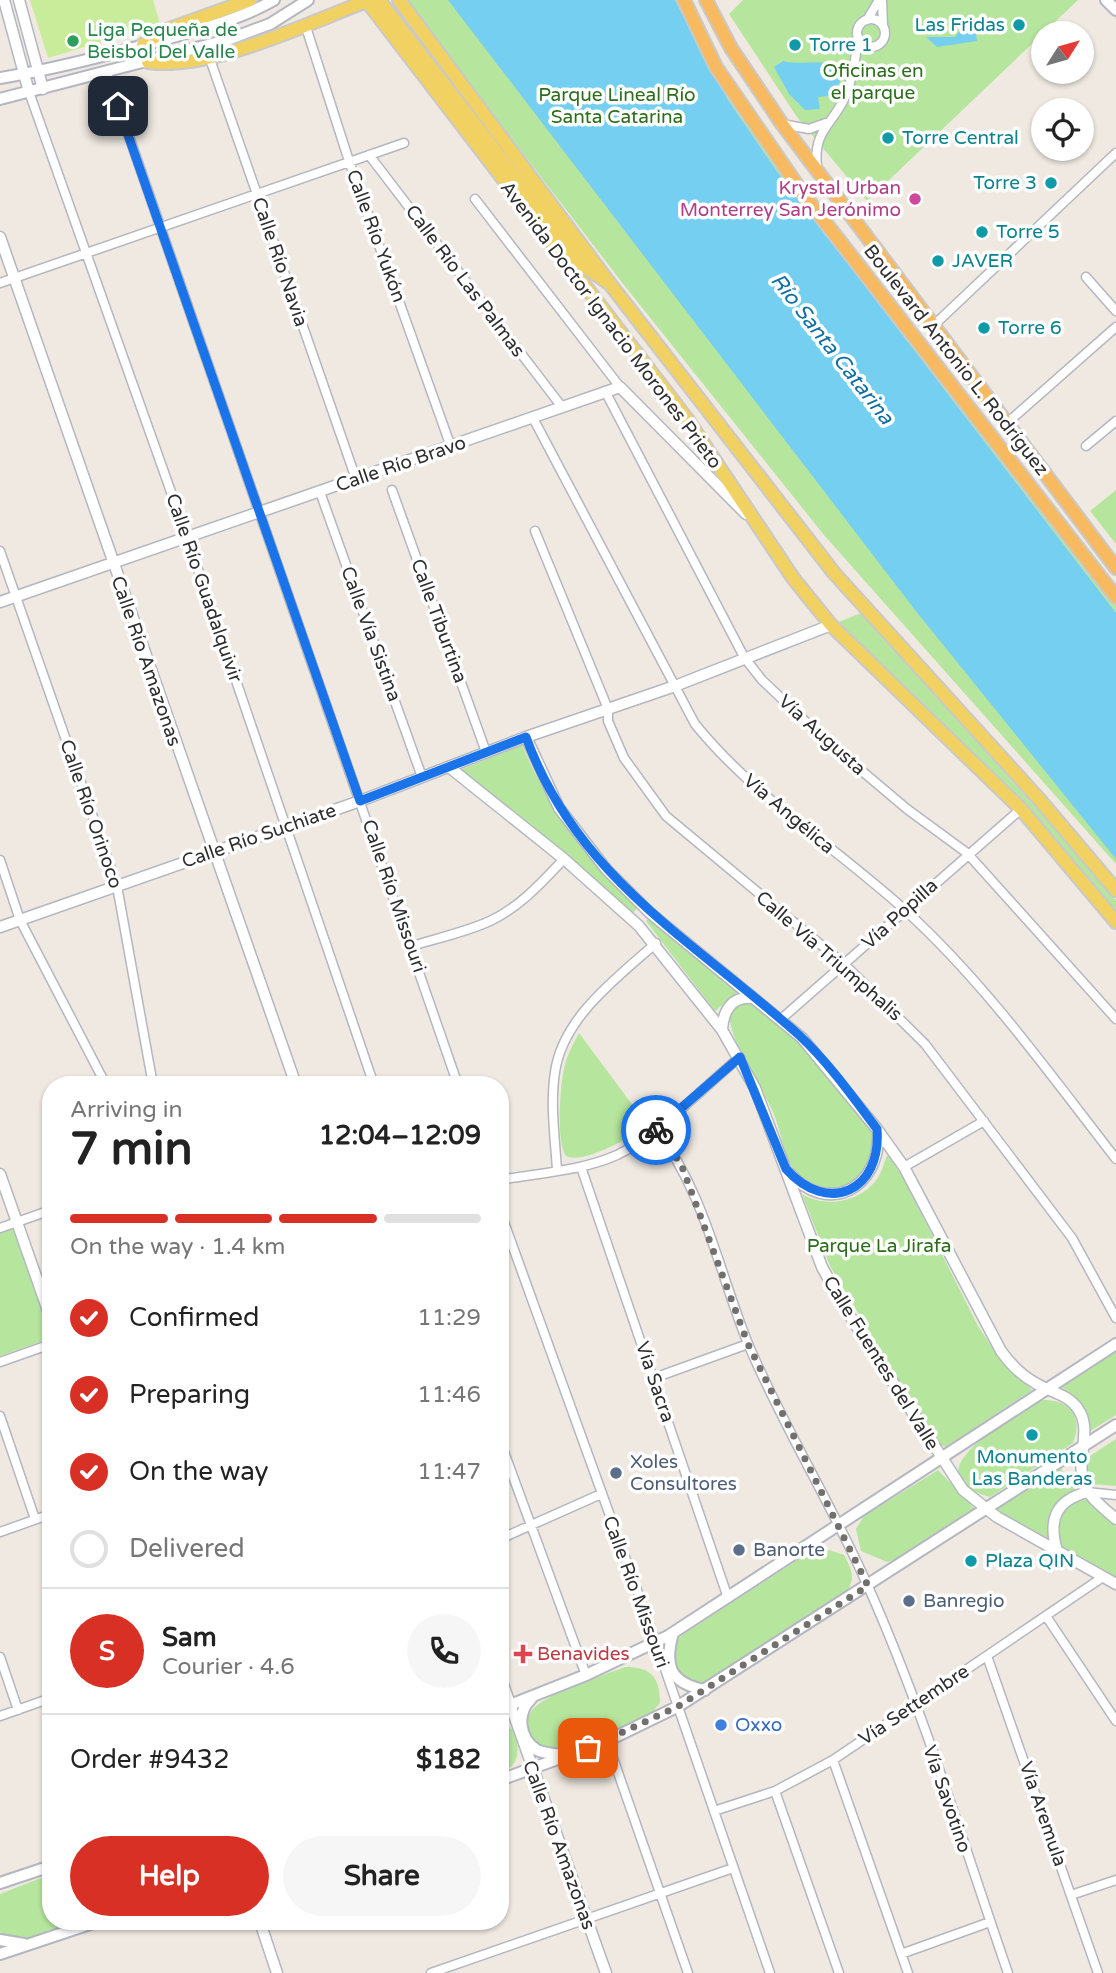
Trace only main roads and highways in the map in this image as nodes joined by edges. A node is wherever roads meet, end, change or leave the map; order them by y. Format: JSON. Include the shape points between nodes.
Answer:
{"nodes":[{"id":1,"x":250,"y":0,"type":"edge"},
{"id":2,"x":274,"y":0,"type":"edge"},
{"id":3,"x":371,"y":0,"type":"edge"},
{"id":4,"x":400,"y":0,"type":"edge"},
{"id":5,"x":684,"y":0,"type":"edge"},
{"id":6,"x":706,"y":0,"type":"edge"},
{"id":7,"x":1106,"y":0,"type":"edge"},
{"id":8,"x":307,"y":1,"type":"edge"},
{"id":9,"x":1116,"y":10,"type":"edge"},
{"id":10,"x":143,"y":45,"type":"junction"},
{"id":11,"x":203,"y":52,"type":"junction"},
{"id":12,"x":148,"y":62,"type":"joint"},
{"id":13,"x":0,"y":78,"type":"edge"},
{"id":14,"x":0,"y":99,"type":"edge"},
{"id":15,"x":610,"y":284,"type":"junction"},
{"id":16,"x":1116,"y":568,"type":"edge"},
{"id":17,"x":1116,"y":597,"type":"edge"},
{"id":18,"x":1116,"y":890,"type":"edge"},
{"id":19,"x":1116,"y":922,"type":"edge"},
{"id":20,"x":1116,"y":1344,"type":"edge"},
{"id":21,"x":1116,"y":1424,"type":"edge"},
{"id":22,"x":673,"y":1633,"type":"junction"},
{"id":23,"x":705,"y":1690,"type":"junction"},
{"id":24,"x":543,"y":1693,"type":"junction"},
{"id":25,"x":509,"y":1706,"type":"edge"},
{"id":26,"x":570,"y":1755,"type":"junction"},
{"id":27,"x":509,"y":1777,"type":"edge"},
{"id":28,"x":42,"y":1869,"type":"edge"},
{"id":29,"x":2,"y":1883,"type":"edge"},
{"id":30,"x":73,"y":1930,"type":"edge"},
{"id":31,"x":0,"y":1940,"type":"edge"},
{"id":32,"x":33,"y":1944,"type":"junction"},
{"id":33,"x":0,"y":1954,"type":"edge"}],
"edges":[{"from":1,"to":10,"type":"main road","via":[[164,31]]},
{"from":2,"to":10,"type":"main road","via":[[240,17]]},
{"from":3,"to":11,"type":"main road","via":[[255,44]]},
{"from":3,"to":15,"type":"main road","via":[[583,265]]},
{"from":3,"to":19,"type":"main road","name":"Avenida Doctor Ignacio Morones Prieto","via":[[687,419],[755,523],[831,625],[1021,809]]},
{"from":4,"to":15,"type":"main road","name":"Avenida Doctor Ignacio Morones Prieto"},
{"from":5,"to":17,"type":"highway","name":"Boulevard Antonio L. Rodríguez","via":[[736,100],[804,195]]},
{"from":6,"to":16,"type":"highway","name":"Boulevard Antonio L. Rodríguez","via":[[731,48],[782,124]]},
{"from":7,"to":9,"type":"main road"},
{"from":8,"to":11,"type":"main road","via":[[252,32]]},
{"from":10,"to":13,"type":"main road"},
{"from":11,"to":12,"type":"main road","via":[[173,64]]},
{"from":12,"to":14,"type":"main road"},
{"from":15,"to":18,"type":"main road","name":"Avenida Doctor Ignacio Morones Prieto","via":[[834,573]]},
{"from":20,"to":22,"type":"main road"},
{"from":21,"to":23,"type":"main road"},
{"from":22,"to":23,"type":"main road","via":[[667,1654],[675,1676],[686,1685]]},
{"from":22,"to":24,"type":"main road"},
{"from":23,"to":26,"type":"main road"},
{"from":24,"to":25,"type":"main road"},
{"from":24,"to":26,"type":"main road","via":[[524,1707],[523,1731],[537,1749]]},
{"from":26,"to":27,"type":"main road"},
{"from":28,"to":29,"type":"main road"},
{"from":30,"to":32,"type":"main road"},
{"from":31,"to":32,"type":"main road"},
{"from":32,"to":33,"type":"main road"}]}
